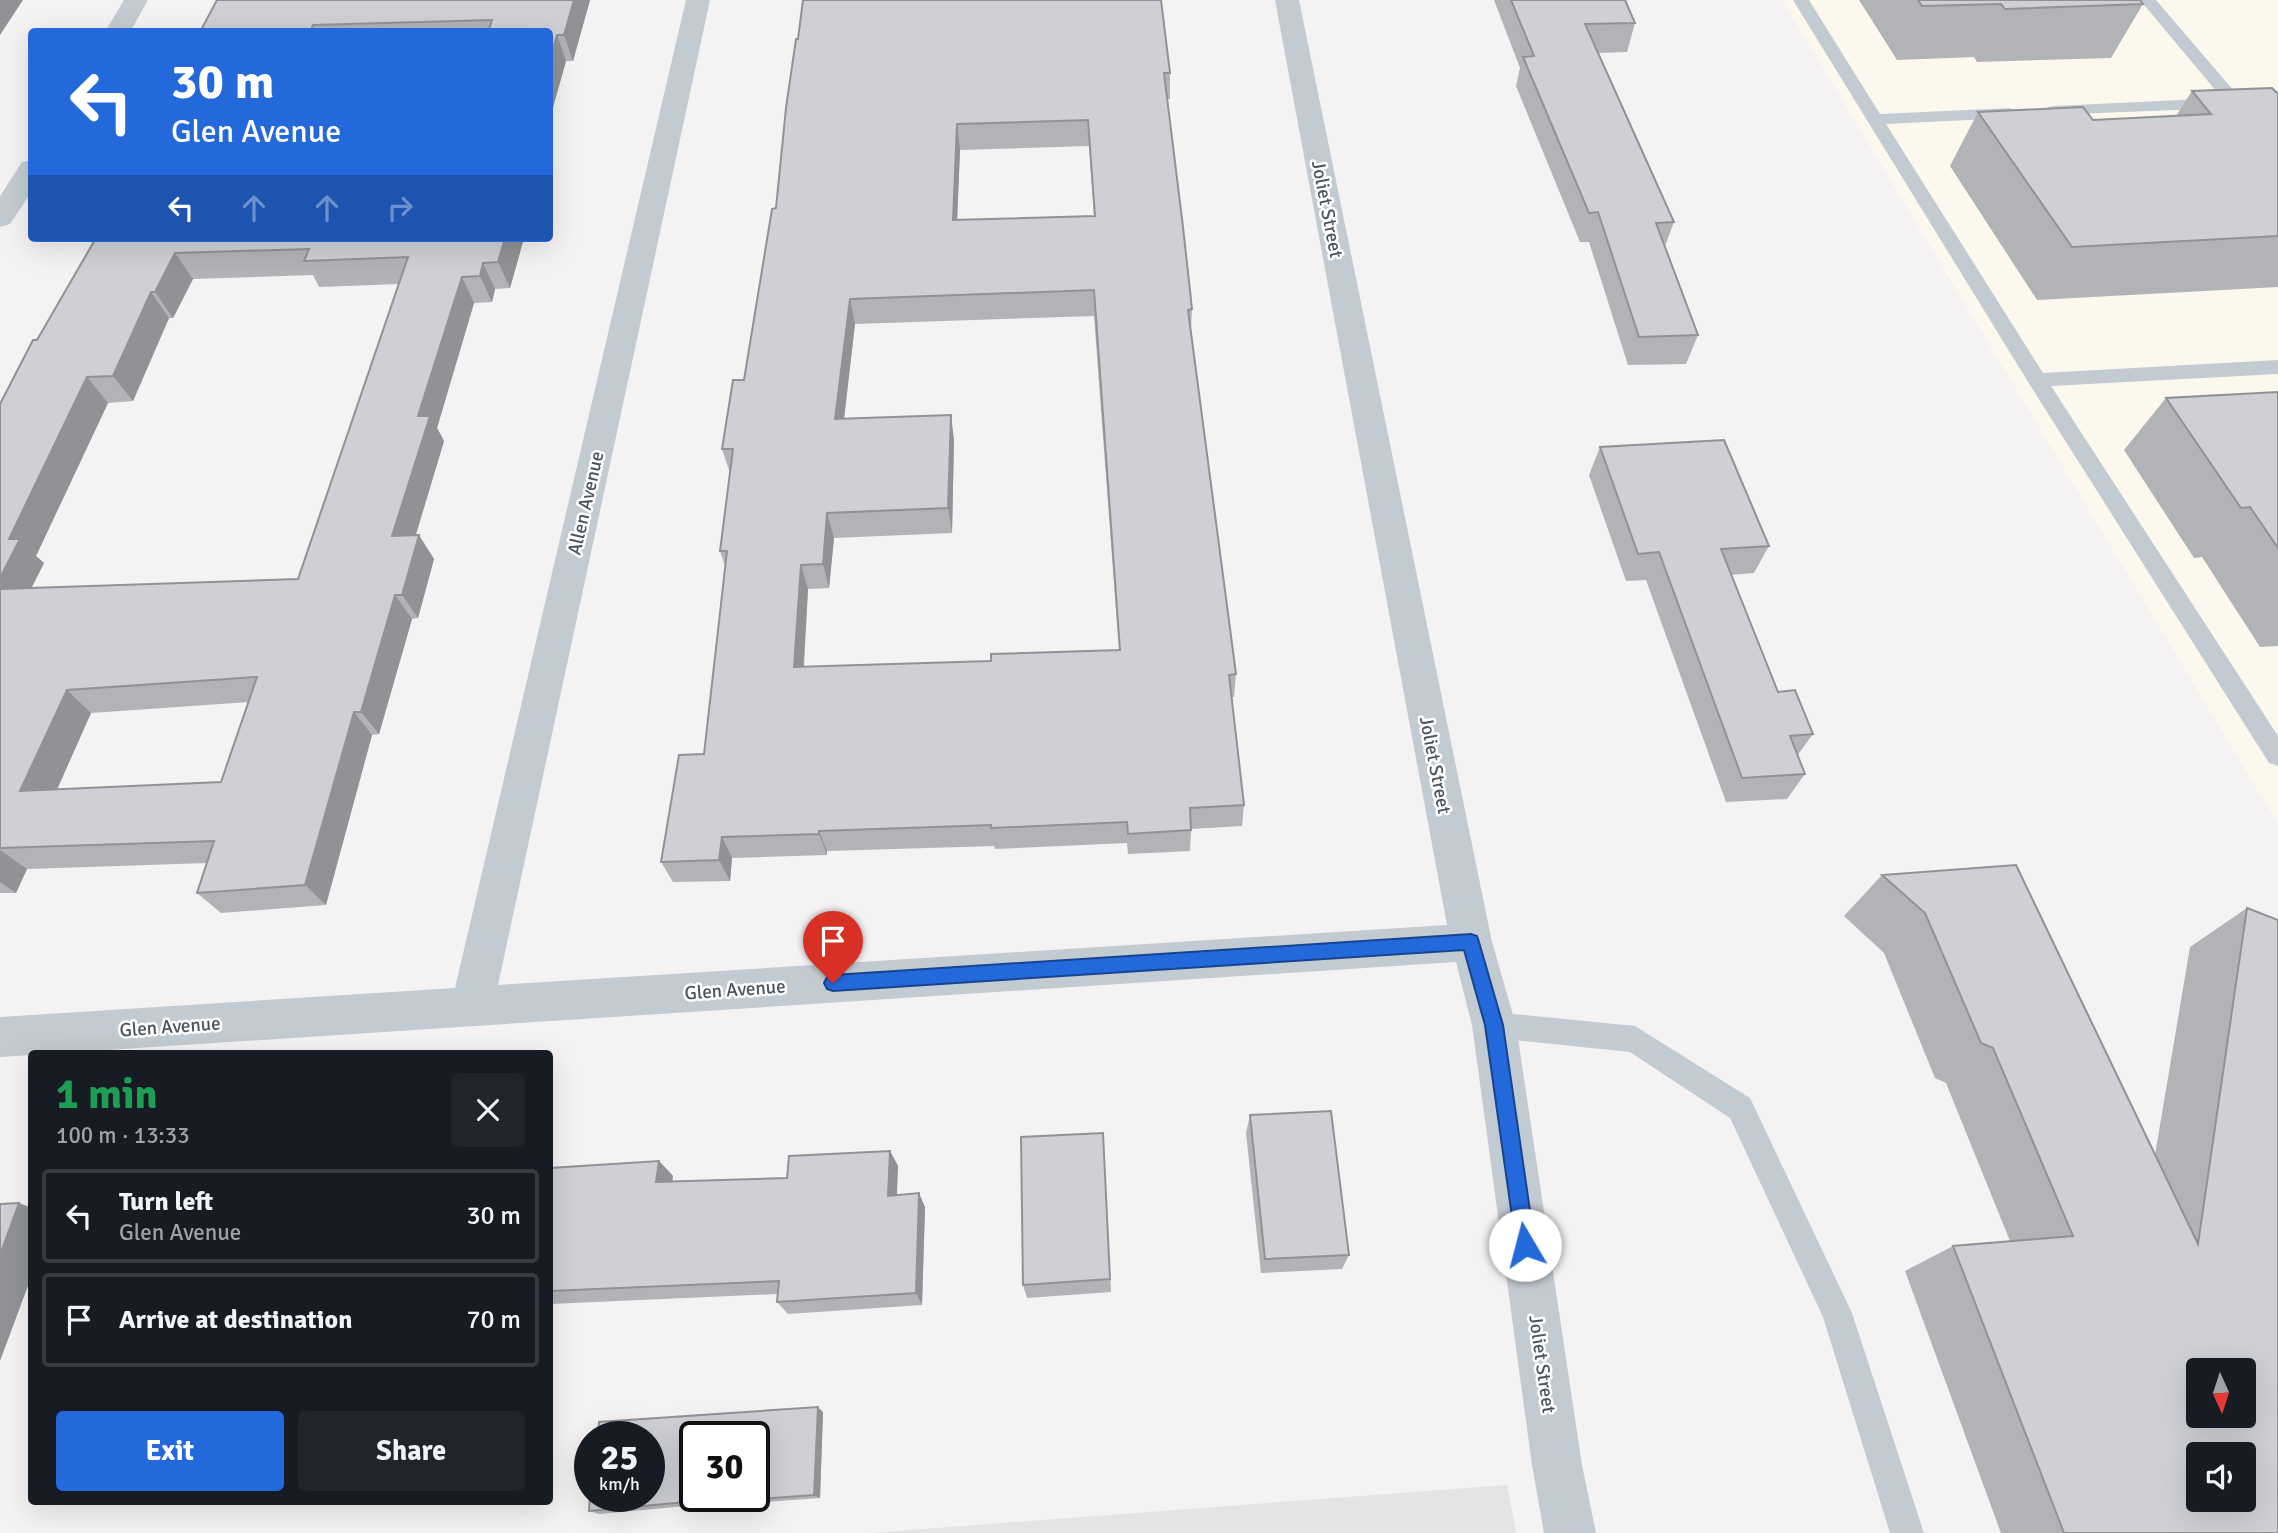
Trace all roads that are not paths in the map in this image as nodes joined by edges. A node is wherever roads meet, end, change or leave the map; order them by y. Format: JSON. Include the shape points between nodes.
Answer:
{"nodes":[{"id":1,"x":136,"y":0,"type":"edge"},
{"id":2,"x":698,"y":0,"type":"edge"},
{"id":3,"x":1287,"y":0,"type":"edge"},
{"id":4,"x":1801,"y":0,"type":"edge"},
{"id":5,"x":2148,"y":0,"type":"edge"},
{"id":6,"x":119,"y":28,"type":"edge"},
{"id":7,"x":2278,"y":101,"type":"edge"},
{"id":8,"x":2235,"y":103,"type":"junction"},
{"id":9,"x":1875,"y":119,"type":"junction"},
{"id":10,"x":28,"y":174,"type":"edge"},
{"id":11,"x":0,"y":218,"type":"edge"},
{"id":12,"x":2278,"y":366,"type":"edge"},
{"id":13,"x":2037,"y":380,"type":"junction"},
{"id":14,"x":2278,"y":756,"type":"edge"},
{"id":15,"x":1471,"y":942,"type":"junction"},
{"id":16,"x":472,"y":1006,"type":"junction"},
{"id":17,"x":1494,"y":1025,"type":"junction"},
{"id":18,"x":0,"y":1037,"type":"edge"},
{"id":19,"x":1570,"y":1533,"type":"edge"},
{"id":20,"x":1907,"y":1533,"type":"edge"}],
"edges":[{"from":1,"to":6,"type":"street"},
{"from":2,"to":16,"type":"street","name":"Allen Avenue"},
{"from":3,"to":15,"type":"street","name":"Joliet Street"},
{"from":4,"to":9,"type":"lane"},
{"from":5,"to":8,"type":"lane"},
{"from":7,"to":8,"type":"lane"},
{"from":8,"to":9,"type":"lane"},
{"from":9,"to":13,"type":"lane"},
{"from":10,"to":11,"type":"street"},
{"from":12,"to":13,"type":"lane"},
{"from":13,"to":14,"type":"lane"},
{"from":15,"to":16,"type":"street","name":"Glen Avenue"},
{"from":15,"to":17,"type":"street","name":"Joliet Street"},
{"from":16,"to":18,"type":"street","name":"Glen Avenue"},
{"from":17,"to":19,"type":"street","name":"Joliet Street"},
{"from":17,"to":20,"type":"lane","via":[[1635,1039],[1740,1108],[1837,1313]]}]}
